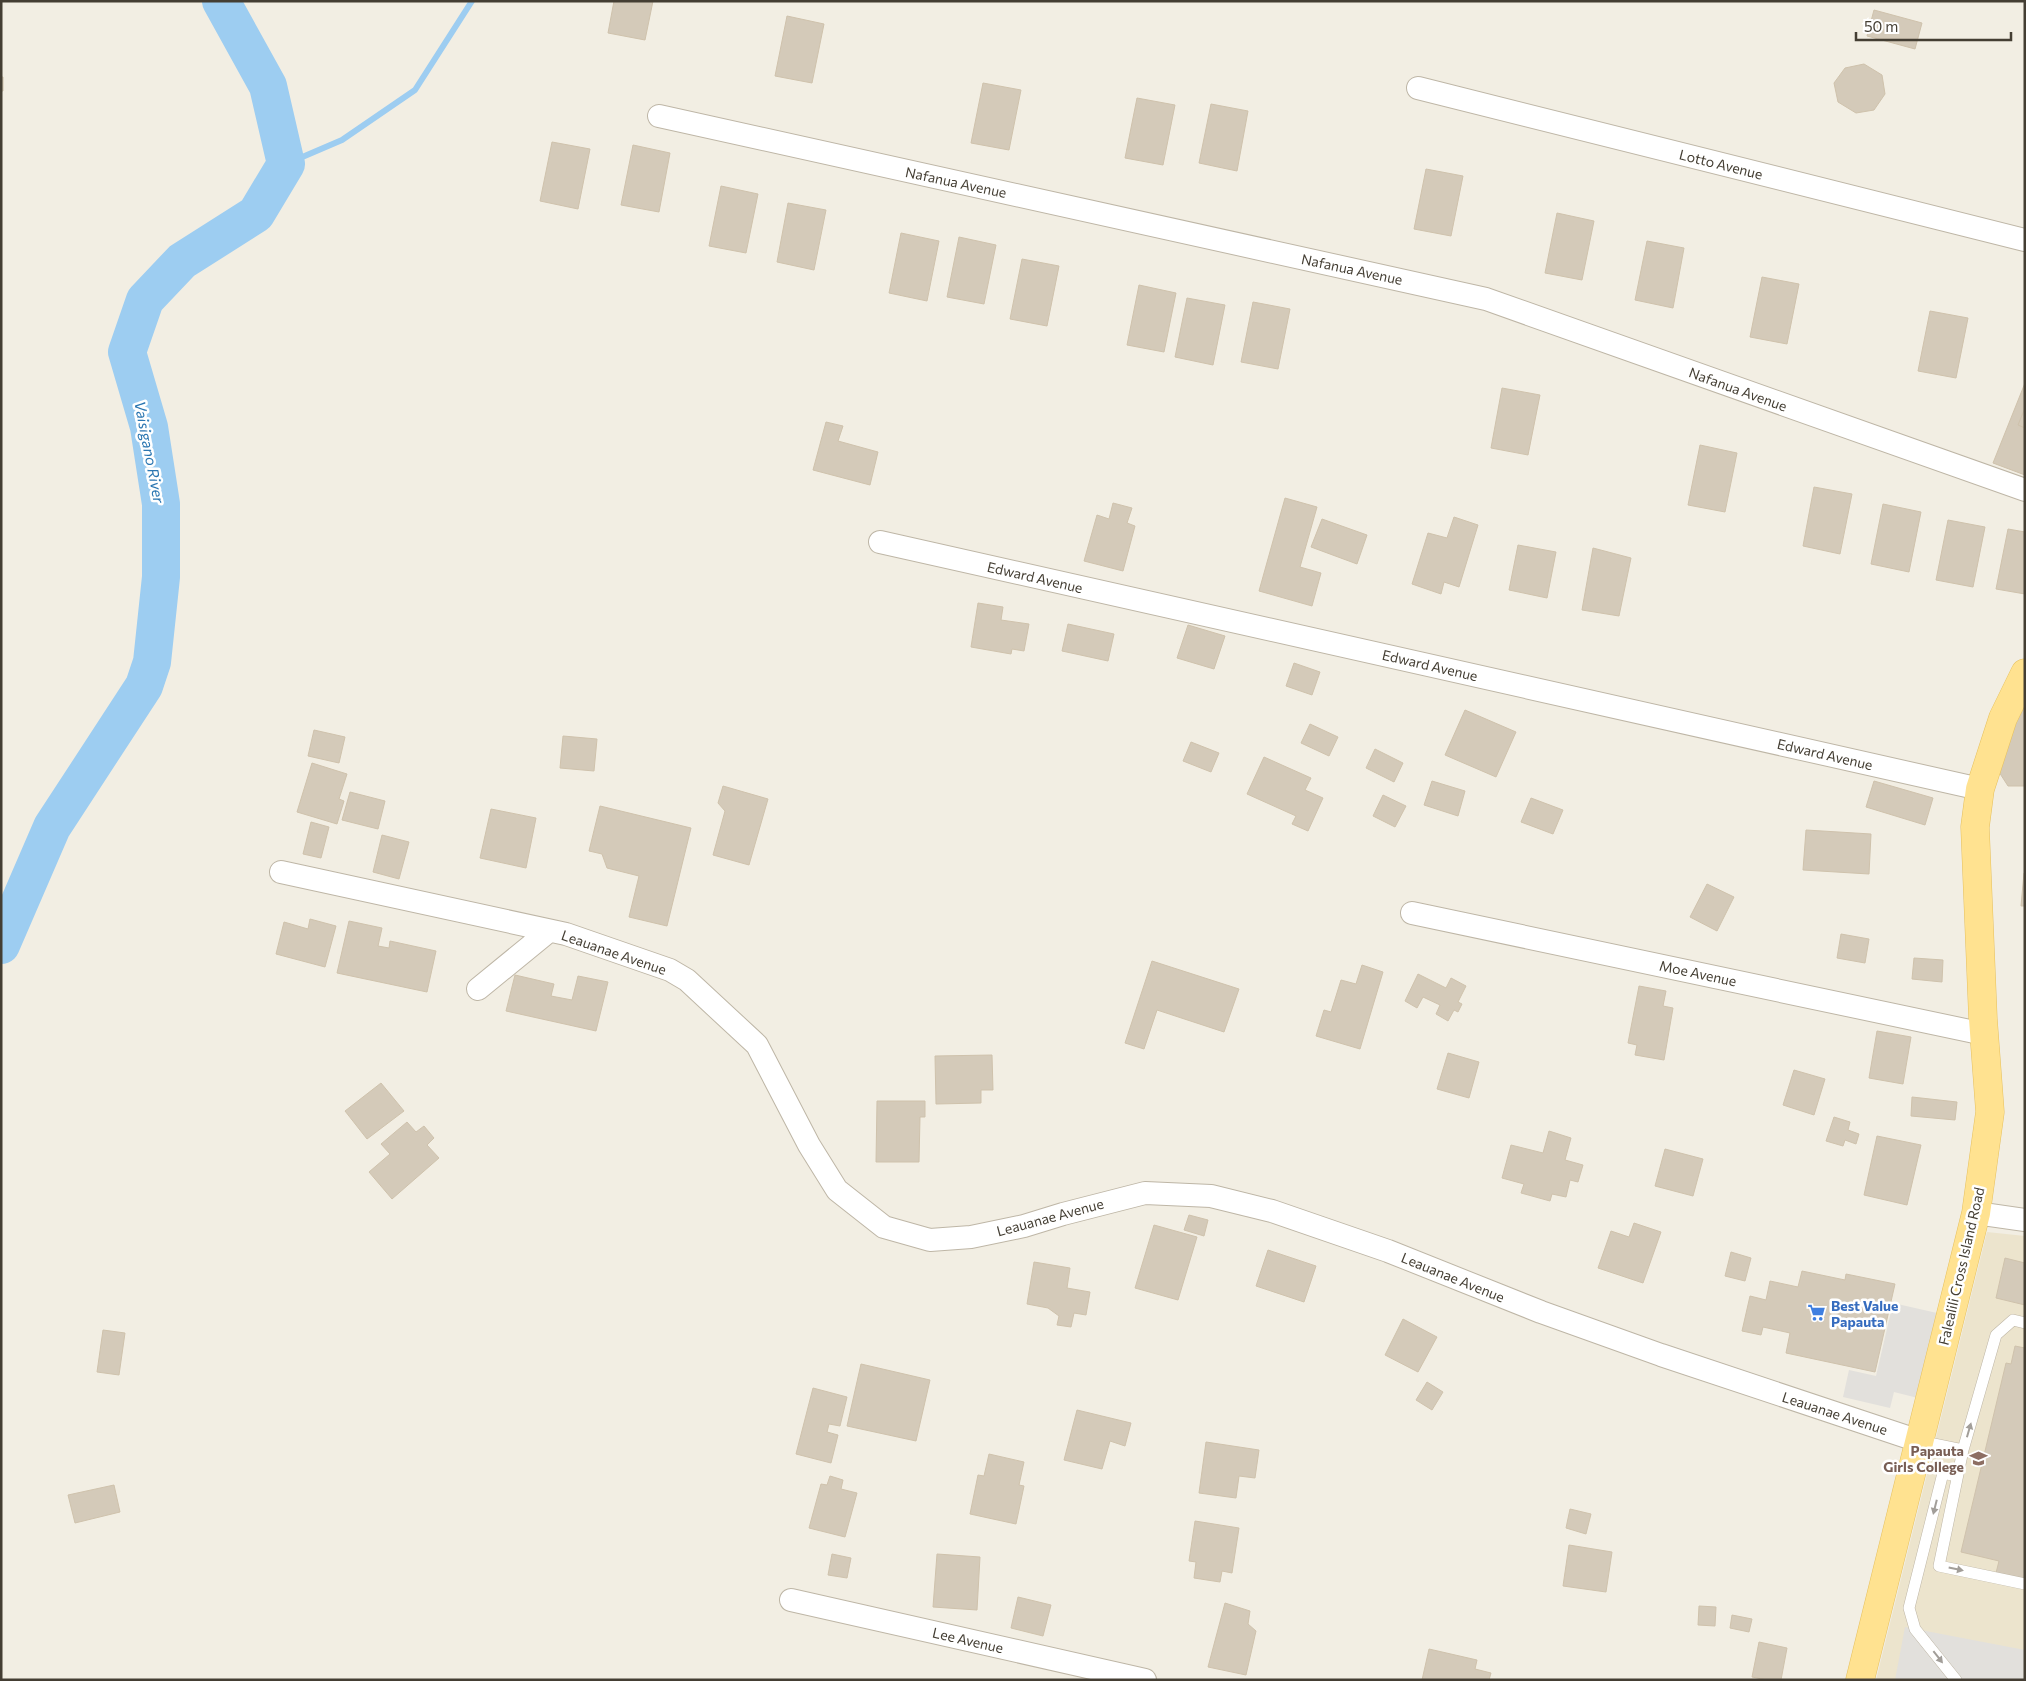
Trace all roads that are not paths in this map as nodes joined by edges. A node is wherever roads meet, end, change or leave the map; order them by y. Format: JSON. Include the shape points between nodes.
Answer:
{"nodes":[{"id":1,"x":1418,"y":88,"type":"dead end"},
{"id":2,"x":659,"y":116,"type":"dead end"},
{"id":3,"x":2025,"y":240,"type":"edge"},
{"id":4,"x":2025,"y":490,"type":"edge"},
{"id":5,"x":880,"y":542,"type":"dead end"},
{"id":6,"x":2025,"y":673,"type":"edge"},
{"id":7,"x":1980,"y":788,"type":"junction"},
{"id":8,"x":281,"y":872,"type":"dead end"},
{"id":9,"x":1412,"y":913,"type":"dead end"},
{"id":10,"x":549,"y":931,"type":"junction"},
{"id":11,"x":478,"y":989,"type":"dead end"},
{"id":12,"x":1984,"y":1034,"type":"junction"},
{"id":13,"x":1976,"y":1213,"type":"junction"},
{"id":14,"x":2025,"y":1220,"type":"edge"},
{"id":15,"x":2025,"y":1323,"type":"edge"},
{"id":16,"x":1919,"y":1441,"type":"junction"},
{"id":17,"x":1963,"y":1450,"type":"junction"},
{"id":18,"x":1957,"y":1476,"type":"junction"},
{"id":19,"x":2025,"y":1584,"type":"edge"},
{"id":20,"x":792,"y":1600,"type":"dead end"},
{"id":21,"x":1145,"y":1680,"type":"edge"},
{"id":22,"x":1860,"y":1680,"type":"edge"},
{"id":23,"x":1956,"y":1680,"type":"edge"}],
"edges":[{"from":1,"to":3,"type":"street","name":"Lotto Avenue"},
{"from":2,"to":4,"type":"street","name":"Nafanua Avenue","via":[[1486,299]]},
{"from":5,"to":7,"type":"street","name":"Edward Avenue"},
{"from":6,"to":7,"type":"main road","name":"Falealili Cross Island Road","via":[[2003,718]]},
{"from":7,"to":12,"type":"main road","name":"Falealili Cross Island Road","via":[[1975,828]]},
{"from":8,"to":10,"type":"street","name":"Leauanae Avenue"},
{"from":9,"to":12,"type":"street","name":"Moe Avenue"},
{"from":10,"to":11,"type":"street"},
{"from":10,"to":16,"type":"street","name":"Leauanae Avenue","via":[[670,970],[687,980],[757,1045],[809,1145],[837,1190],[884,1227],[930,1240],[971,1237],[1145,1193],[1211,1196],[1272,1211],[1388,1251],[1541,1312]]},
{"from":12,"to":13,"type":"main road","name":"Falealili Cross Island Road","via":[[1990,1112]]},
{"from":13,"to":14,"type":"street"},
{"from":13,"to":16,"type":"main road","name":"Falealili Cross Island Road"},
{"from":17,"to":15,"type":"lane","one_way":true,"via":[[1996,1335],[2013,1320]]},
{"from":16,"to":17,"type":"lane"},
{"from":16,"to":22,"type":"main road","name":"Falealili Cross Island Road"},
{"from":17,"to":18,"type":"lane"},
{"from":18,"to":19,"type":"lane","one_way":true,"via":[[1939,1566]]},
{"from":18,"to":23,"type":"lane","one_way":true,"via":[[1943,1473],[1909,1608],[1916,1629]]},
{"from":20,"to":21,"type":"street","name":"Lee Avenue"}]}
